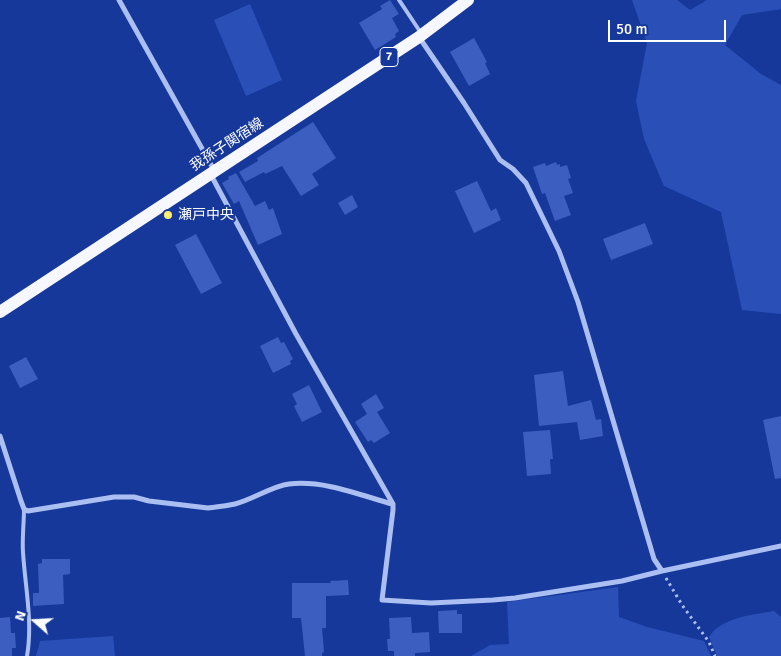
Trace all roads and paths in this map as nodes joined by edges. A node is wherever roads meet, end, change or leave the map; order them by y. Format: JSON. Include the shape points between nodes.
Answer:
{"nodes":[{"id":1,"x":119,"y":0,"type":"edge"},
{"id":2,"x":399,"y":0,"type":"edge"},
{"id":3,"x":468,"y":0,"type":"edge"},
{"id":4,"x":421,"y":36,"type":"junction"},
{"id":5,"x":212,"y":172,"type":"junction"},
{"id":6,"x":0,"y":312,"type":"edge"},
{"id":7,"x":0,"y":436,"type":"edge"},
{"id":8,"x":392,"y":504,"type":"junction"},
{"id":9,"x":24,"y":509,"type":"junction"},
{"id":10,"x":781,"y":546,"type":"edge"},
{"id":11,"x":662,"y":570,"type":"junction"},
{"id":12,"x":27,"y":656,"type":"edge"},
{"id":13,"x":715,"y":656,"type":"edge"}],
"edges":[{"from":1,"to":5,"type":"street"},
{"from":2,"to":4,"type":"lane"},
{"from":3,"to":4,"type":"main road","name":"我孫子関宿線","number":"7"},
{"from":4,"to":5,"type":"main road","name":"我孫子関宿線","number":"7"},
{"from":4,"to":11,"type":"street","via":[[500,160],[526,183],[559,251],[578,302],[654,559]]},
{"from":5,"to":6,"type":"main road","name":"我孫子関宿線","number":"7"},
{"from":5,"to":8,"type":"street","via":[[296,334]]},
{"from":7,"to":9,"type":"street"},
{"from":8,"to":9,"type":"street","via":[[338,488],[288,484],[235,504],[208,508],[114,497],[28,511]]},
{"from":8,"to":11,"type":"street","via":[[382,600],[432,603],[493,600],[622,581]]},
{"from":9,"to":12,"type":"lane"},
{"from":10,"to":11,"type":"street"},
{"from":11,"to":13,"type":"path"}]}
